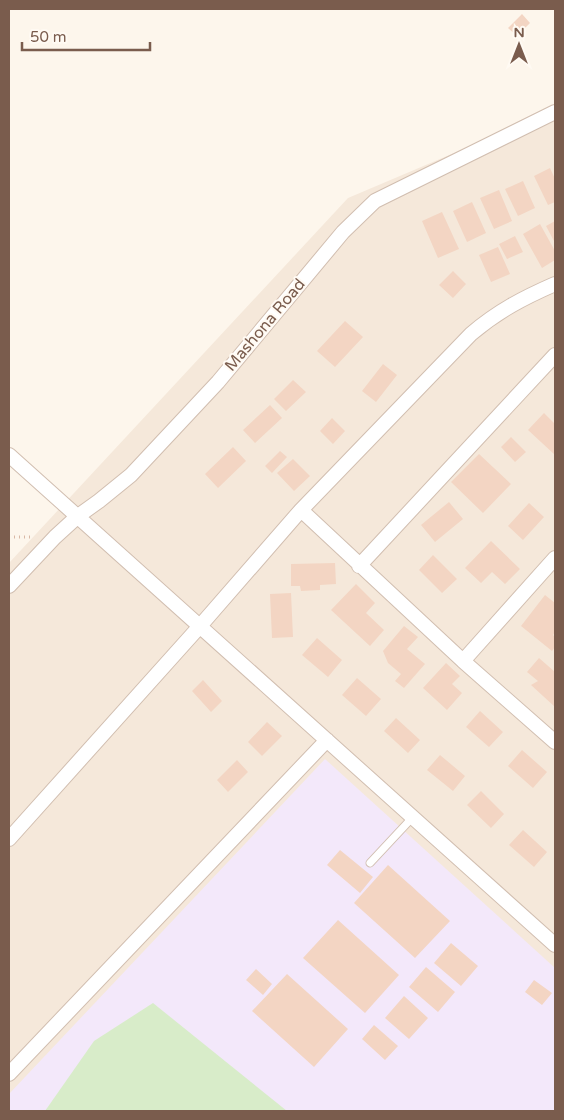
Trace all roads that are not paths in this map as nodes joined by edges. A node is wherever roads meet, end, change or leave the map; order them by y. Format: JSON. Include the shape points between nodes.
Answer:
{"nodes":[{"id":1,"x":555,"y":112,"type":"edge"},
{"id":2,"x":555,"y":284,"type":"edge"},
{"id":3,"x":555,"y":355,"type":"edge"},
{"id":4,"x":9,"y":455,"type":"edge"},
{"id":5,"x":300,"y":510,"type":"junction"},
{"id":6,"x":78,"y":516,"type":"junction"},
{"id":7,"x":555,"y":558,"type":"edge"},
{"id":8,"x":359,"y":566,"type":"junction"},
{"id":9,"x":9,"y":586,"type":"edge"},
{"id":10,"x":200,"y":626,"type":"junction"},
{"id":11,"x":463,"y":662,"type":"junction"},
{"id":12,"x":327,"y":740,"type":"junction"},
{"id":13,"x":555,"y":742,"type":"edge"},
{"id":14,"x":412,"y":818,"type":"junction"},
{"id":15,"x":9,"y":839,"type":"edge"},
{"id":16,"x":370,"y":863,"type":"dead end"},
{"id":17,"x":555,"y":945,"type":"edge"},
{"id":18,"x":9,"y":1074,"type":"edge"}],
"edges":[{"from":1,"to":6,"type":"street","name":"Mashona Road","via":[[376,201],[343,232],[218,382],[131,475]]},
{"from":2,"to":5,"type":"street","via":[[517,301],[471,334]]},
{"from":3,"to":8,"type":"street"},
{"from":4,"to":6,"type":"street"},
{"from":5,"to":8,"type":"street"},
{"from":5,"to":10,"type":"street"},
{"from":6,"to":9,"type":"street","name":"Mashona Road"},
{"from":6,"to":10,"type":"street"},
{"from":7,"to":11,"type":"street"},
{"from":8,"to":11,"type":"street"},
{"from":10,"to":12,"type":"street"},
{"from":10,"to":15,"type":"street"},
{"from":11,"to":13,"type":"street"},
{"from":12,"to":14,"type":"street"},
{"from":12,"to":18,"type":"street"},
{"from":14,"to":16,"type":"lane"},
{"from":14,"to":17,"type":"street"}]}
